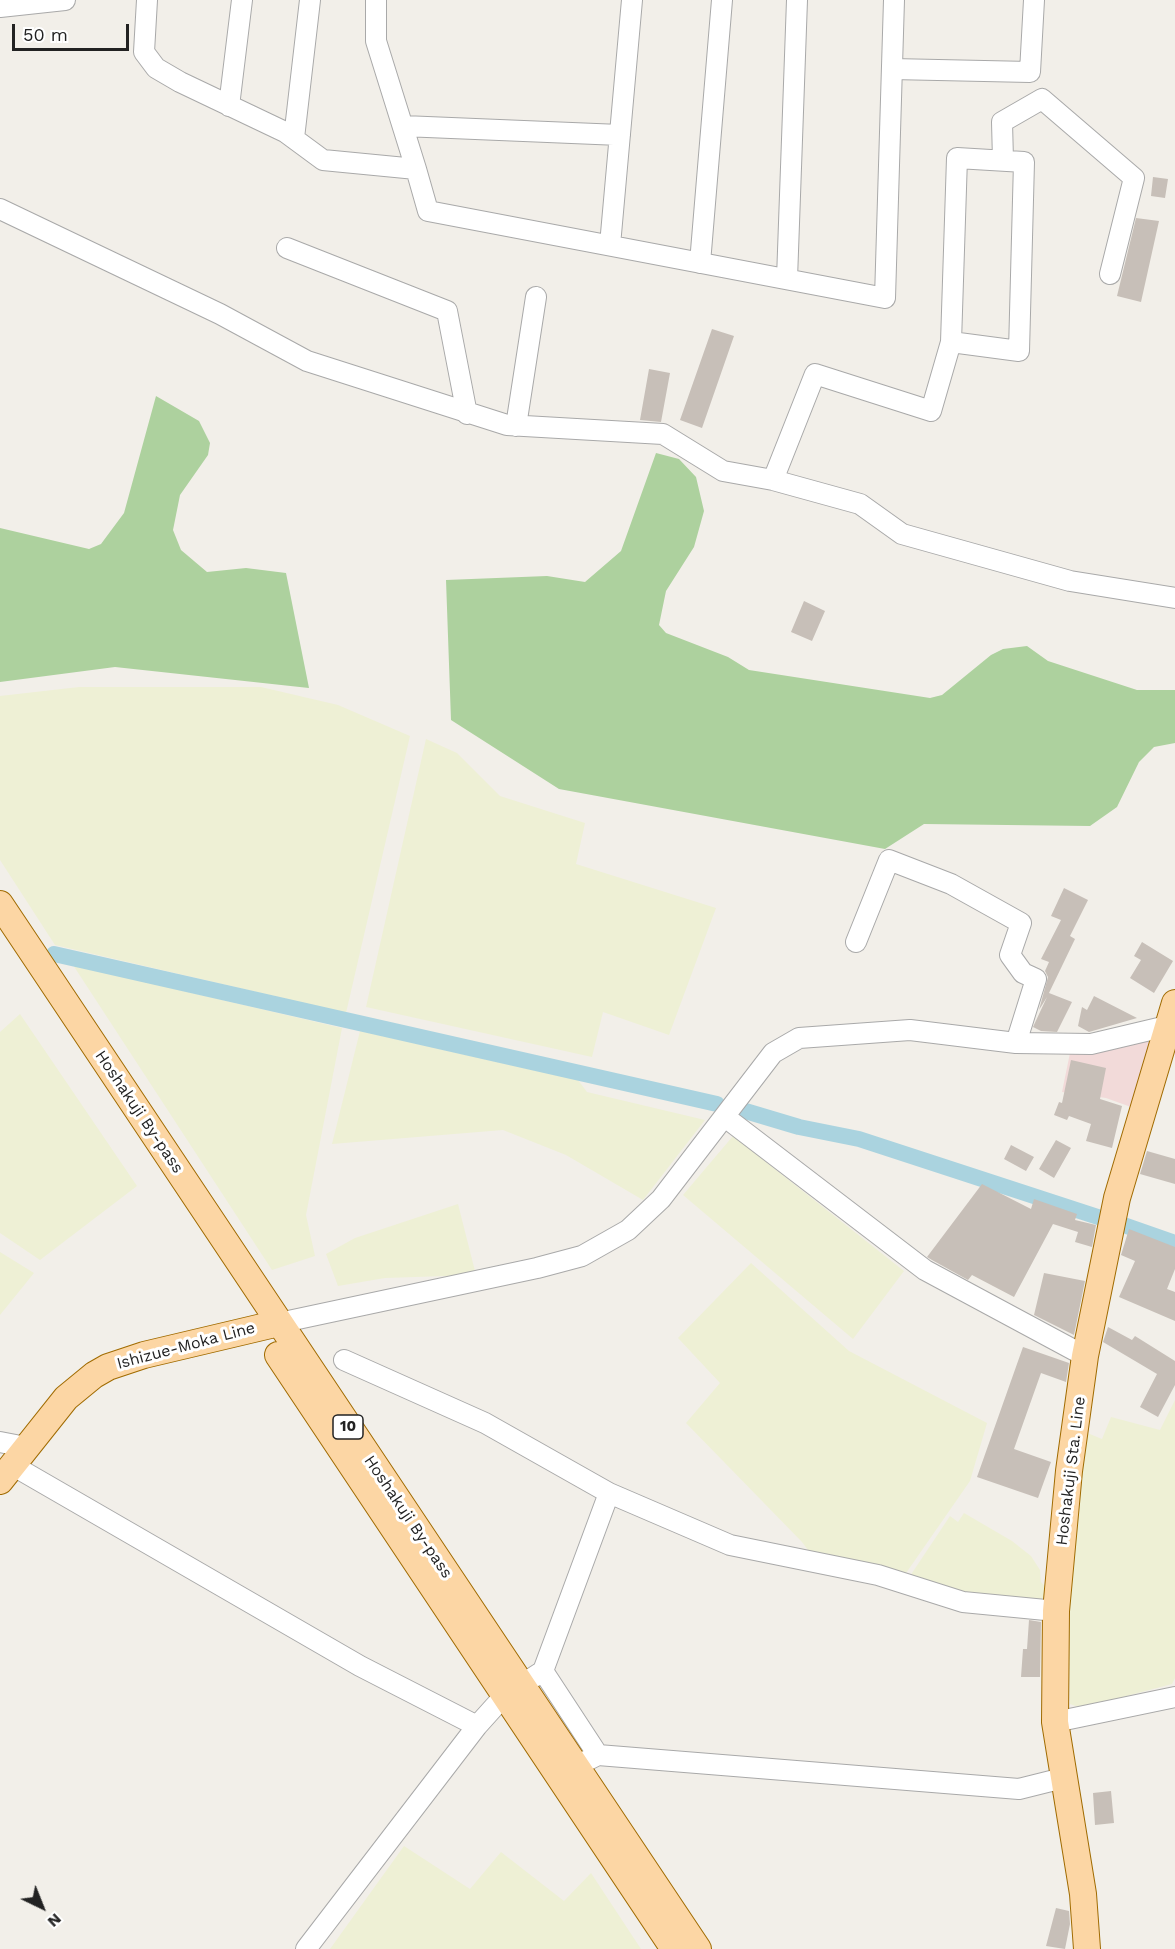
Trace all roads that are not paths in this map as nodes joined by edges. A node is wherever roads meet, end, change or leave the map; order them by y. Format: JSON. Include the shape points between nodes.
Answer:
{"nodes":[{"id":1,"x":65,"y":0,"type":"edge"},
{"id":2,"x":147,"y":0,"type":"edge"},
{"id":3,"x":242,"y":0,"type":"edge"},
{"id":4,"x":310,"y":0,"type":"edge"},
{"id":5,"x":376,"y":0,"type":"edge"},
{"id":6,"x":632,"y":0,"type":"edge"},
{"id":7,"x":722,"y":0,"type":"edge"},
{"id":8,"x":797,"y":0,"type":"edge"},
{"id":9,"x":894,"y":0,"type":"edge"},
{"id":10,"x":1034,"y":0,"type":"edge"},
{"id":11,"x":0,"y":7,"type":"edge"},
{"id":12,"x":892,"y":69,"type":"junction"},
{"id":13,"x":229,"y":106,"type":"junction"},
{"id":14,"x":403,"y":126,"type":"junction"},
{"id":15,"x":620,"y":135,"type":"junction"},
{"id":16,"x":294,"y":138,"type":"junction"},
{"id":17,"x":1003,"y":160,"type":"junction"},
{"id":18,"x":416,"y":169,"type":"junction"},
{"id":19,"x":0,"y":209,"type":"edge"},
{"id":20,"x":610,"y":246,"type":"junction"},
{"id":21,"x":287,"y":248,"type":"dead end"},
{"id":22,"x":700,"y":263,"type":"junction"},
{"id":23,"x":1110,"y":274,"type":"dead end"},
{"id":24,"x":787,"y":279,"type":"junction"},
{"id":25,"x":536,"y":297,"type":"dead end"},
{"id":26,"x":951,"y":342,"type":"junction"},
{"id":27,"x":468,"y":414,"type":"junction"},
{"id":28,"x":516,"y":426,"type":"junction"},
{"id":29,"x":773,"y":480,"type":"junction"},
{"id":30,"x":1175,"y":598,"type":"edge"},
{"id":31,"x":0,"y":904,"type":"edge"},
{"id":32,"x":0,"y":934,"type":"edge"},
{"id":33,"x":856,"y":942,"type":"dead end"},
{"id":34,"x":1171,"y":1015,"type":"edge"},
{"id":35,"x":1016,"y":1043,"type":"junction"},
{"id":36,"x":725,"y":1117,"type":"junction"},
{"id":37,"x":269,"y":1325,"type":"junction"},
{"id":38,"x":1085,"y":1356,"type":"junction"},
{"id":39,"x":344,"y":1360,"type":"dead end"},
{"id":40,"x":0,"y":1442,"type":"edge"},
{"id":41,"x":13,"y":1464,"type":"edge"},
{"id":42,"x":609,"y":1493,"type":"junction"},
{"id":43,"x":1056,"y":1611,"type":"junction"},
{"id":44,"x":543,"y":1671,"type":"junction"},
{"id":45,"x":512,"y":1690,"type":"junction"},
{"id":46,"x":1175,"y":1697,"type":"edge"},
{"id":47,"x":1055,"y":1722,"type":"junction"},
{"id":48,"x":477,"y":1726,"type":"junction"},
{"id":49,"x":587,"y":1760,"type":"junction"},
{"id":50,"x":1063,"y":1779,"type":"junction"},
{"id":51,"x":306,"y":1949,"type":"edge"},
{"id":52,"x":674,"y":1949,"type":"edge"},
{"id":53,"x":698,"y":1949,"type":"edge"},
{"id":54,"x":1087,"y":1949,"type":"edge"}],
"edges":[{"from":1,"to":11,"type":"street"},
{"from":2,"to":13,"type":"street","via":[[144,52],[156,68]]},
{"from":3,"to":13,"type":"street"},
{"from":4,"to":16,"type":"street"},
{"from":5,"to":14,"type":"street","via":[[376,41]]},
{"from":6,"to":15,"type":"street"},
{"from":7,"to":22,"type":"street"},
{"from":8,"to":24,"type":"street"},
{"from":9,"to":12,"type":"street"},
{"from":10,"to":12,"type":"street","via":[[1030,72]]},
{"from":12,"to":24,"type":"street","via":[[885,298]]},
{"from":13,"to":16,"type":"street"},
{"from":14,"to":15,"type":"street"},
{"from":14,"to":18,"type":"street"},
{"from":15,"to":20,"type":"street"},
{"from":16,"to":18,"type":"street","via":[[323,160]]},
{"from":17,"to":23,"type":"street","via":[[1002,122],[1042,99],[1134,178]]},
{"from":17,"to":26,"type":"street","via":[[957,158]]},
{"from":17,"to":26,"type":"street","via":[[1024,162],[1019,351]]},
{"from":18,"to":20,"type":"street","via":[[428,211]]},
{"from":19,"to":27,"type":"street","via":[[220,314],[307,362]]},
{"from":20,"to":22,"type":"street"},
{"from":21,"to":27,"type":"street","via":[[447,311]]},
{"from":22,"to":24,"type":"street"},
{"from":25,"to":28,"type":"street"},
{"from":26,"to":29,"type":"street","via":[[931,411],[815,374]]},
{"from":27,"to":28,"type":"street"},
{"from":28,"to":29,"type":"street","via":[[663,434],[723,471]]},
{"from":29,"to":30,"type":"street","via":[[860,504],[902,534],[1070,581]]},
{"from":31,"to":37,"type":"main road","name":"Hoshakuji By-pass","number":"10"},
{"from":32,"to":37,"type":"main road","name":"Hoshakuji By-pass","number":"10"},
{"from":33,"to":35,"type":"street","via":[[889,860],[951,884],[1021,922],[1010,955],[1023,973],[1036,979]]},
{"from":34,"to":35,"type":"street","via":[[1090,1044]]},
{"from":34,"to":38,"type":"main road","name":"Hoshakuji Sta. Line","via":[[1117,1198]]},
{"from":35,"to":36,"type":"street","via":[[910,1030],[799,1038],[773,1053]]},
{"from":36,"to":37,"type":"street","via":[[660,1199],[628,1230],[582,1256]]},
{"from":36,"to":38,"type":"street","via":[[925,1270]]},
{"from":37,"to":41,"type":"main road","name":"Ishizue-Moka Line","via":[[108,1367],[66,1398]]},
{"from":37,"to":45,"type":"main road","name":"Hoshakuji By-pass","number":"10"},
{"from":38,"to":43,"type":"main road","name":"Hoshakuji Sta. Line"},
{"from":39,"to":42,"type":"street","via":[[485,1423]]},
{"from":40,"to":41,"type":"street"},
{"from":41,"to":48,"type":"street","via":[[360,1666]]},
{"from":42,"to":43,"type":"street","via":[[730,1545],[878,1575],[963,1602]]},
{"from":42,"to":44,"type":"street"},
{"from":43,"to":47,"type":"main road","name":"Hoshakuji Sta. Line"},
{"from":44,"to":45,"type":"street"},
{"from":44,"to":49,"type":"street"},
{"from":45,"to":48,"type":"street"},
{"from":45,"to":49,"type":"main road","name":"Hoshakuji By-pass","number":"10"},
{"from":45,"to":52,"type":"main road","name":"Hoshakuji By-pass","number":"10"},
{"from":46,"to":47,"type":"street"},
{"from":47,"to":50,"type":"main road","name":"Hoshakuji Sta. Line"},
{"from":48,"to":51,"type":"street"},
{"from":49,"to":50,"type":"street","via":[[1019,1789]]},
{"from":49,"to":53,"type":"main road","name":"Hoshakuji By-pass","number":"10"},
{"from":50,"to":54,"type":"main road","name":"Hoshakuji Sta. Line","via":[[1080,1871]]}]}
